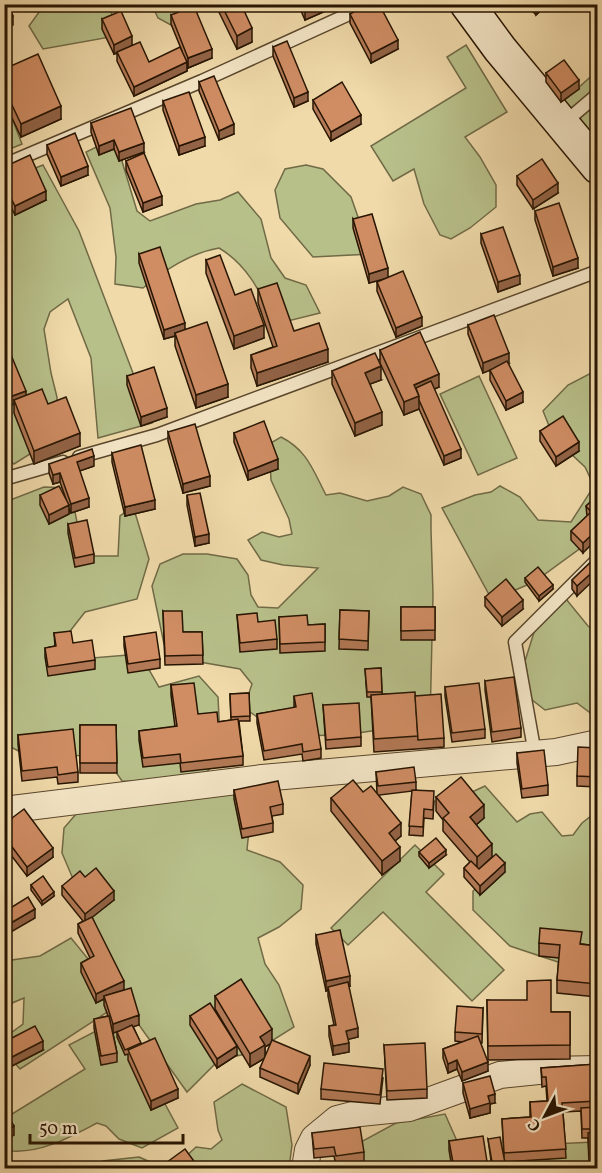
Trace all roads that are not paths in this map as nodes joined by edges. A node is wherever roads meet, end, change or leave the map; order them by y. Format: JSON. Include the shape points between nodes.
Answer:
{"nodes":[{"id":1,"x":371,"y":4,"type":"edge"},
{"id":2,"x":467,"y":4,"type":"edge"},
{"id":3,"x":597,"y":94,"type":"edge"},
{"id":4,"x":563,"y":124,"type":"junction"},
{"id":5,"x":4,"y":165,"type":"edge"},
{"id":6,"x":597,"y":167,"type":"edge"},
{"id":7,"x":597,"y":271,"type":"edge"},
{"id":8,"x":4,"y":479,"type":"edge"},
{"id":9,"x":597,"y":559,"type":"edge"},
{"id":10,"x":597,"y":743,"type":"edge"},
{"id":11,"x":535,"y":754,"type":"junction"},
{"id":12,"x":4,"y":810,"type":"edge"},
{"id":13,"x":597,"y":1069,"type":"edge"},
{"id":14,"x":305,"y":1168,"type":"edge"}],
"edges":[{"from":1,"to":5,"type":"lane"},
{"from":2,"to":4,"type":"street"},
{"from":3,"to":4,"type":"lane"},
{"from":4,"to":6,"type":"street"},
{"from":7,"to":8,"type":"lane","via":[[157,435]]},
{"from":9,"to":11,"type":"lane","via":[[515,642]]},
{"from":10,"to":11,"type":"street"},
{"from":11,"to":12,"type":"street","via":[[250,779]]},
{"from":13,"to":14,"type":"street","via":[[500,1075],[410,1108],[338,1119],[314,1138]]}]}
